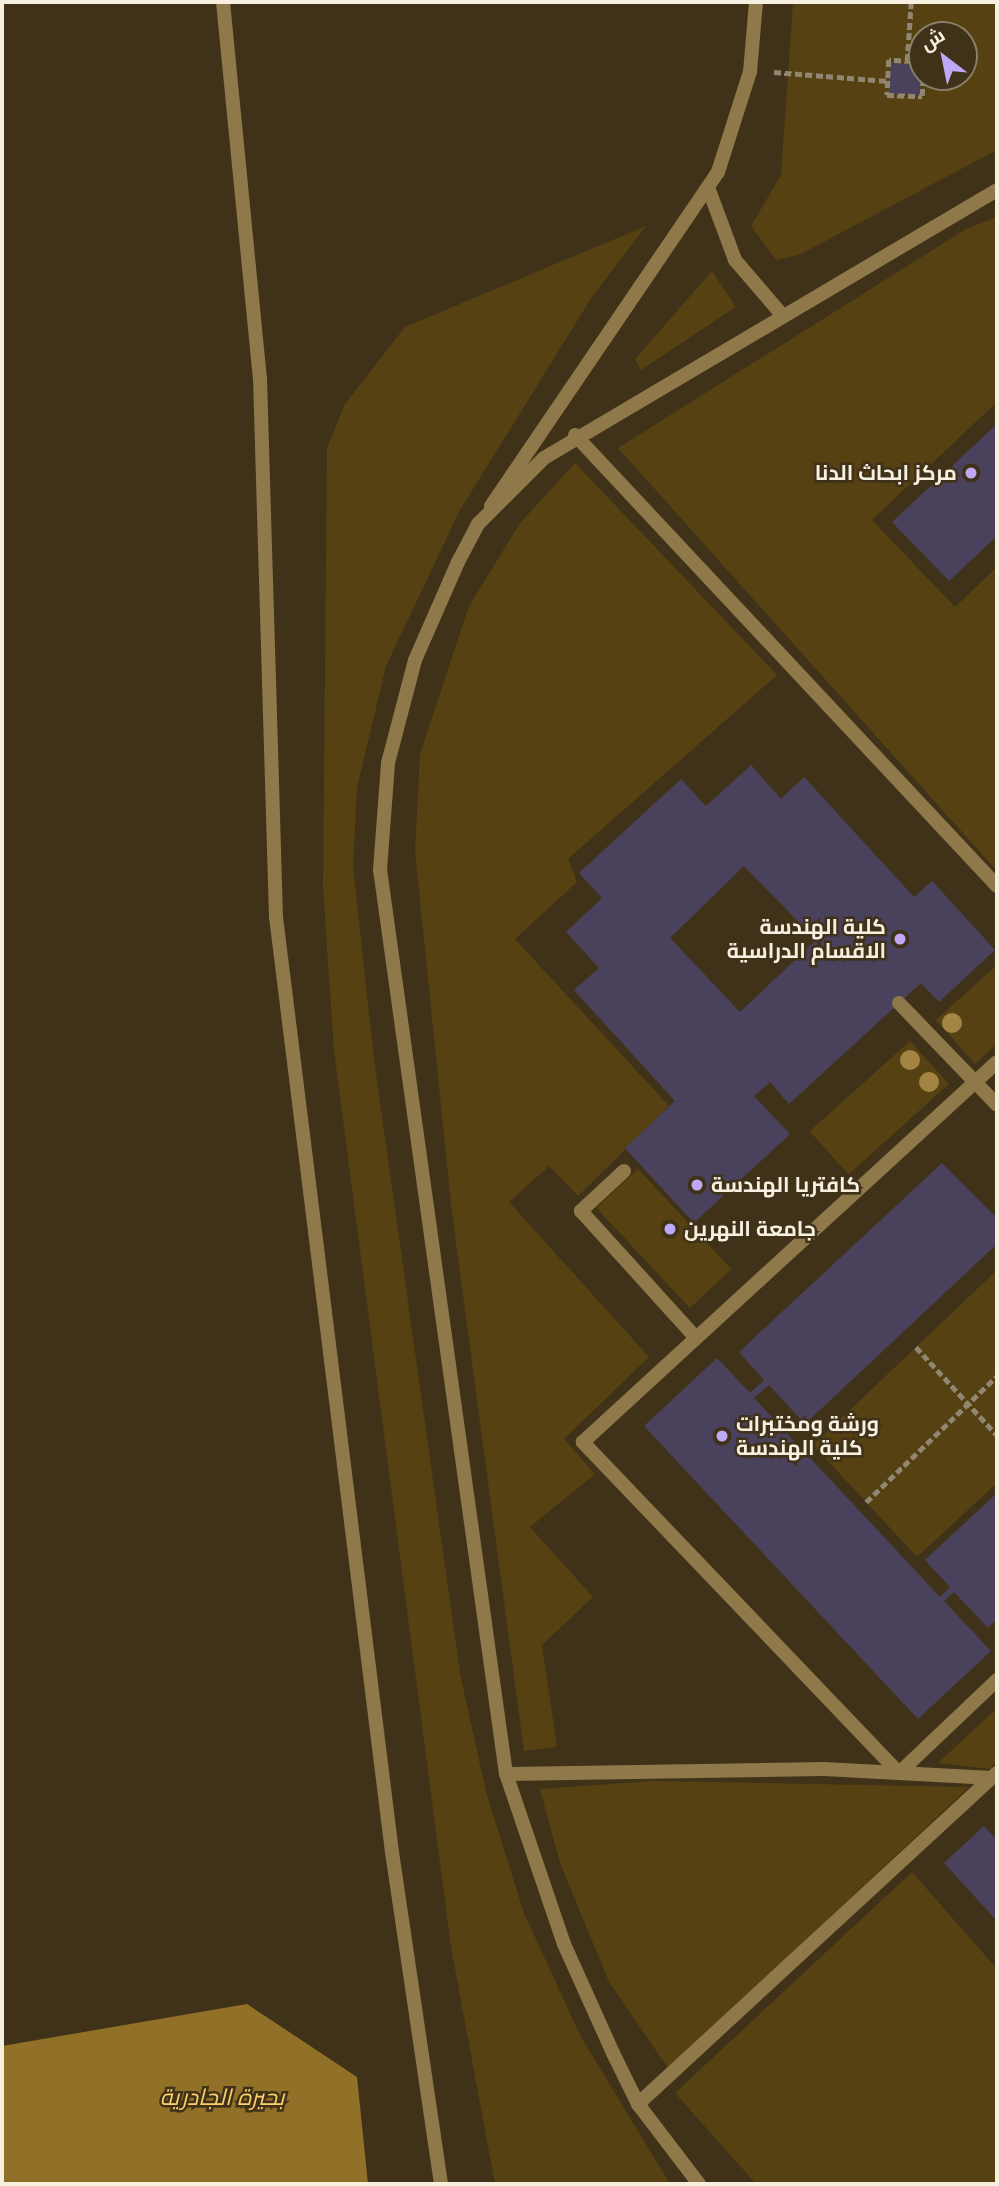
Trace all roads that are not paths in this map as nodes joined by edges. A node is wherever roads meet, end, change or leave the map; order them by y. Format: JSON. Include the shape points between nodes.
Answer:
{"nodes":[{"id":1,"x":223,"y":2,"type":"edge"},
{"id":2,"x":756,"y":2,"type":"edge"},
{"id":3,"x":709,"y":190,"type":"junction"},
{"id":4,"x":997,"y":190,"type":"edge"},
{"id":5,"x":783,"y":316,"type":"junction"},
{"id":6,"x":575,"y":435,"type":"junction"},
{"id":7,"x":478,"y":524,"type":"junction"},
{"id":8,"x":997,"y":886,"type":"edge"},
{"id":9,"x":899,"y":1003,"type":"dead end"},
{"id":10,"x":997,"y":1062,"type":"edge"},
{"id":11,"x":975,"y":1082,"type":"junction"},
{"id":12,"x":997,"y":1105,"type":"edge"},
{"id":13,"x":624,"y":1171,"type":"dead end"},
{"id":14,"x":696,"y":1338,"type":"junction"},
{"id":15,"x":997,"y":1680,"type":"edge"},
{"id":16,"x":899,"y":1773,"type":"junction"},
{"id":17,"x":506,"y":1774,"type":"junction"},
{"id":18,"x":995,"y":1775,"type":"edge"},
{"id":19,"x":638,"y":2104,"type":"junction"},
{"id":20,"x":441,"y":2184,"type":"edge"},
{"id":21,"x":699,"y":2184,"type":"edge"}],
"edges":[{"from":1,"to":20,"type":"street","via":[[260,378],[276,916],[392,1852]]},
{"from":2,"to":3,"type":"street","via":[[750,72],[738,122]]},
{"from":3,"to":5,"type":"street","via":[[735,260]]},
{"from":3,"to":7,"type":"street"},
{"from":4,"to":5,"type":"street"},
{"from":5,"to":6,"type":"street"},
{"from":6,"to":7,"type":"street","via":[[544,458]]},
{"from":6,"to":8,"type":"street"},
{"from":7,"to":17,"type":"street","via":[[435,610],[399,710],[388,763],[380,870]]},
{"from":9,"to":11,"type":"street"},
{"from":10,"to":11,"type":"street"},
{"from":11,"to":12,"type":"street"},
{"from":11,"to":14,"type":"street"},
{"from":13,"to":14,"type":"street","via":[[581,1211]]},
{"from":14,"to":16,"type":"street","via":[[583,1442]]},
{"from":15,"to":16,"type":"street"},
{"from":16,"to":17,"type":"street"},
{"from":16,"to":18,"type":"street"},
{"from":17,"to":19,"type":"street","via":[[564,1944]]},
{"from":18,"to":19,"type":"street"},
{"from":19,"to":21,"type":"street"}]}
